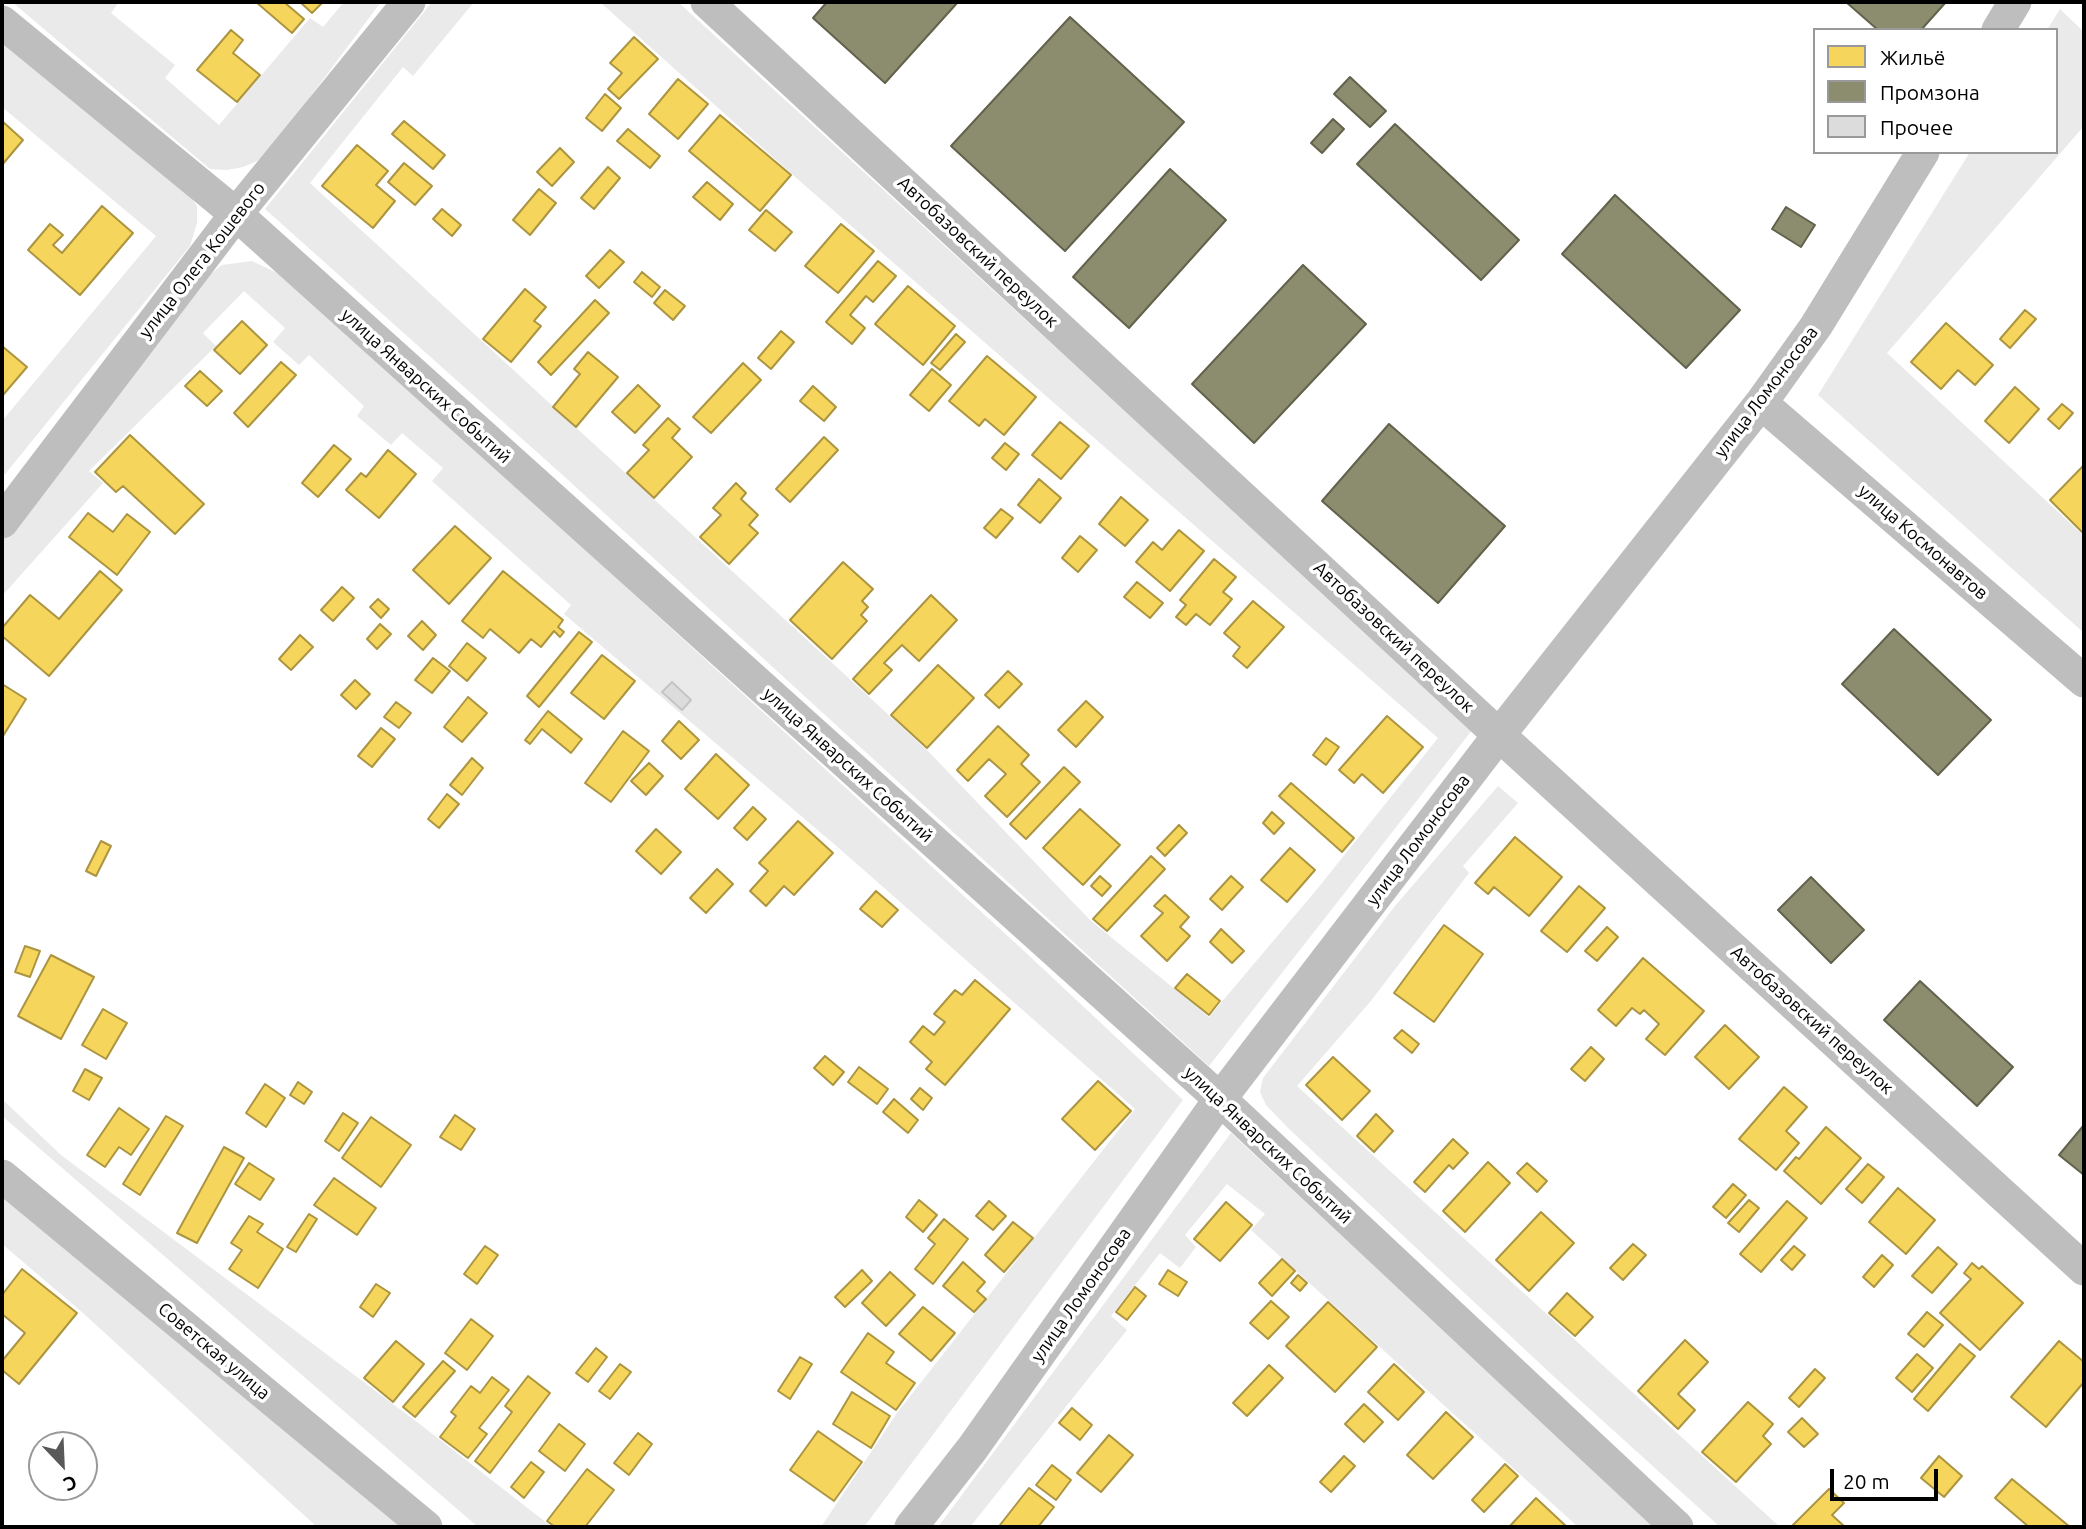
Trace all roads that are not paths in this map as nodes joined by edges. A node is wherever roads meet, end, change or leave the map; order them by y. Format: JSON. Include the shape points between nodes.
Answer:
{"nodes":[{"id":1,"x":409,"y":2,"type":"edge"},
{"id":2,"x":707,"y":2,"type":"edge"},
{"id":3,"x":2015,"y":2,"type":"edge"},
{"id":4,"x":2,"y":22,"type":"edge"},
{"id":5,"x":1999,"y":28,"type":"edge"},
{"id":6,"x":1922,"y":154,"type":"edge"},
{"id":7,"x":236,"y":214,"type":"junction"},
{"id":8,"x":1761,"y":403,"type":"junction"},
{"id":9,"x":2,"y":522,"type":"edge"},
{"id":10,"x":2084,"y":681,"type":"edge"},
{"id":11,"x":1499,"y":735,"type":"junction"},
{"id":12,"x":1220,"y":1099,"type":"junction"},
{"id":13,"x":2,"y":1176,"type":"edge"},
{"id":14,"x":2084,"y":1269,"type":"edge"},
{"id":15,"x":426,"y":1527,"type":"edge"},
{"id":16,"x":911,"y":1527,"type":"edge"},
{"id":17,"x":1677,"y":1527,"type":"edge"}],
"edges":[{"from":1,"to":7,"type":"street","name":"улица Олега Кошевого"},
{"from":2,"to":11,"type":"street","name":"Автобазовский переулок"},
{"from":3,"to":5,"type":"street"},
{"from":4,"to":7,"type":"street","name":"улица Январских Событий"},
{"from":6,"to":8,"type":"street","name":"улица Ломоносова","via":[[1816,326]]},
{"from":7,"to":9,"type":"street","name":"улица Олега Кошевого"},
{"from":7,"to":12,"type":"street","name":"улица Январских Событий"},
{"from":8,"to":10,"type":"street","name":"улица Космонавтов"},
{"from":8,"to":11,"type":"street","name":"улица Ломоносова"},
{"from":11,"to":12,"type":"street","name":"улица Ломоносова"},
{"from":11,"to":14,"type":"street","name":"Автобазовский переулок"},
{"from":12,"to":16,"type":"street","name":"улица Ломоносова","via":[[972,1449]]},
{"from":12,"to":17,"type":"street","name":"улица Январских Событий"},
{"from":13,"to":15,"type":"street","name":"Советская улица"}]}
